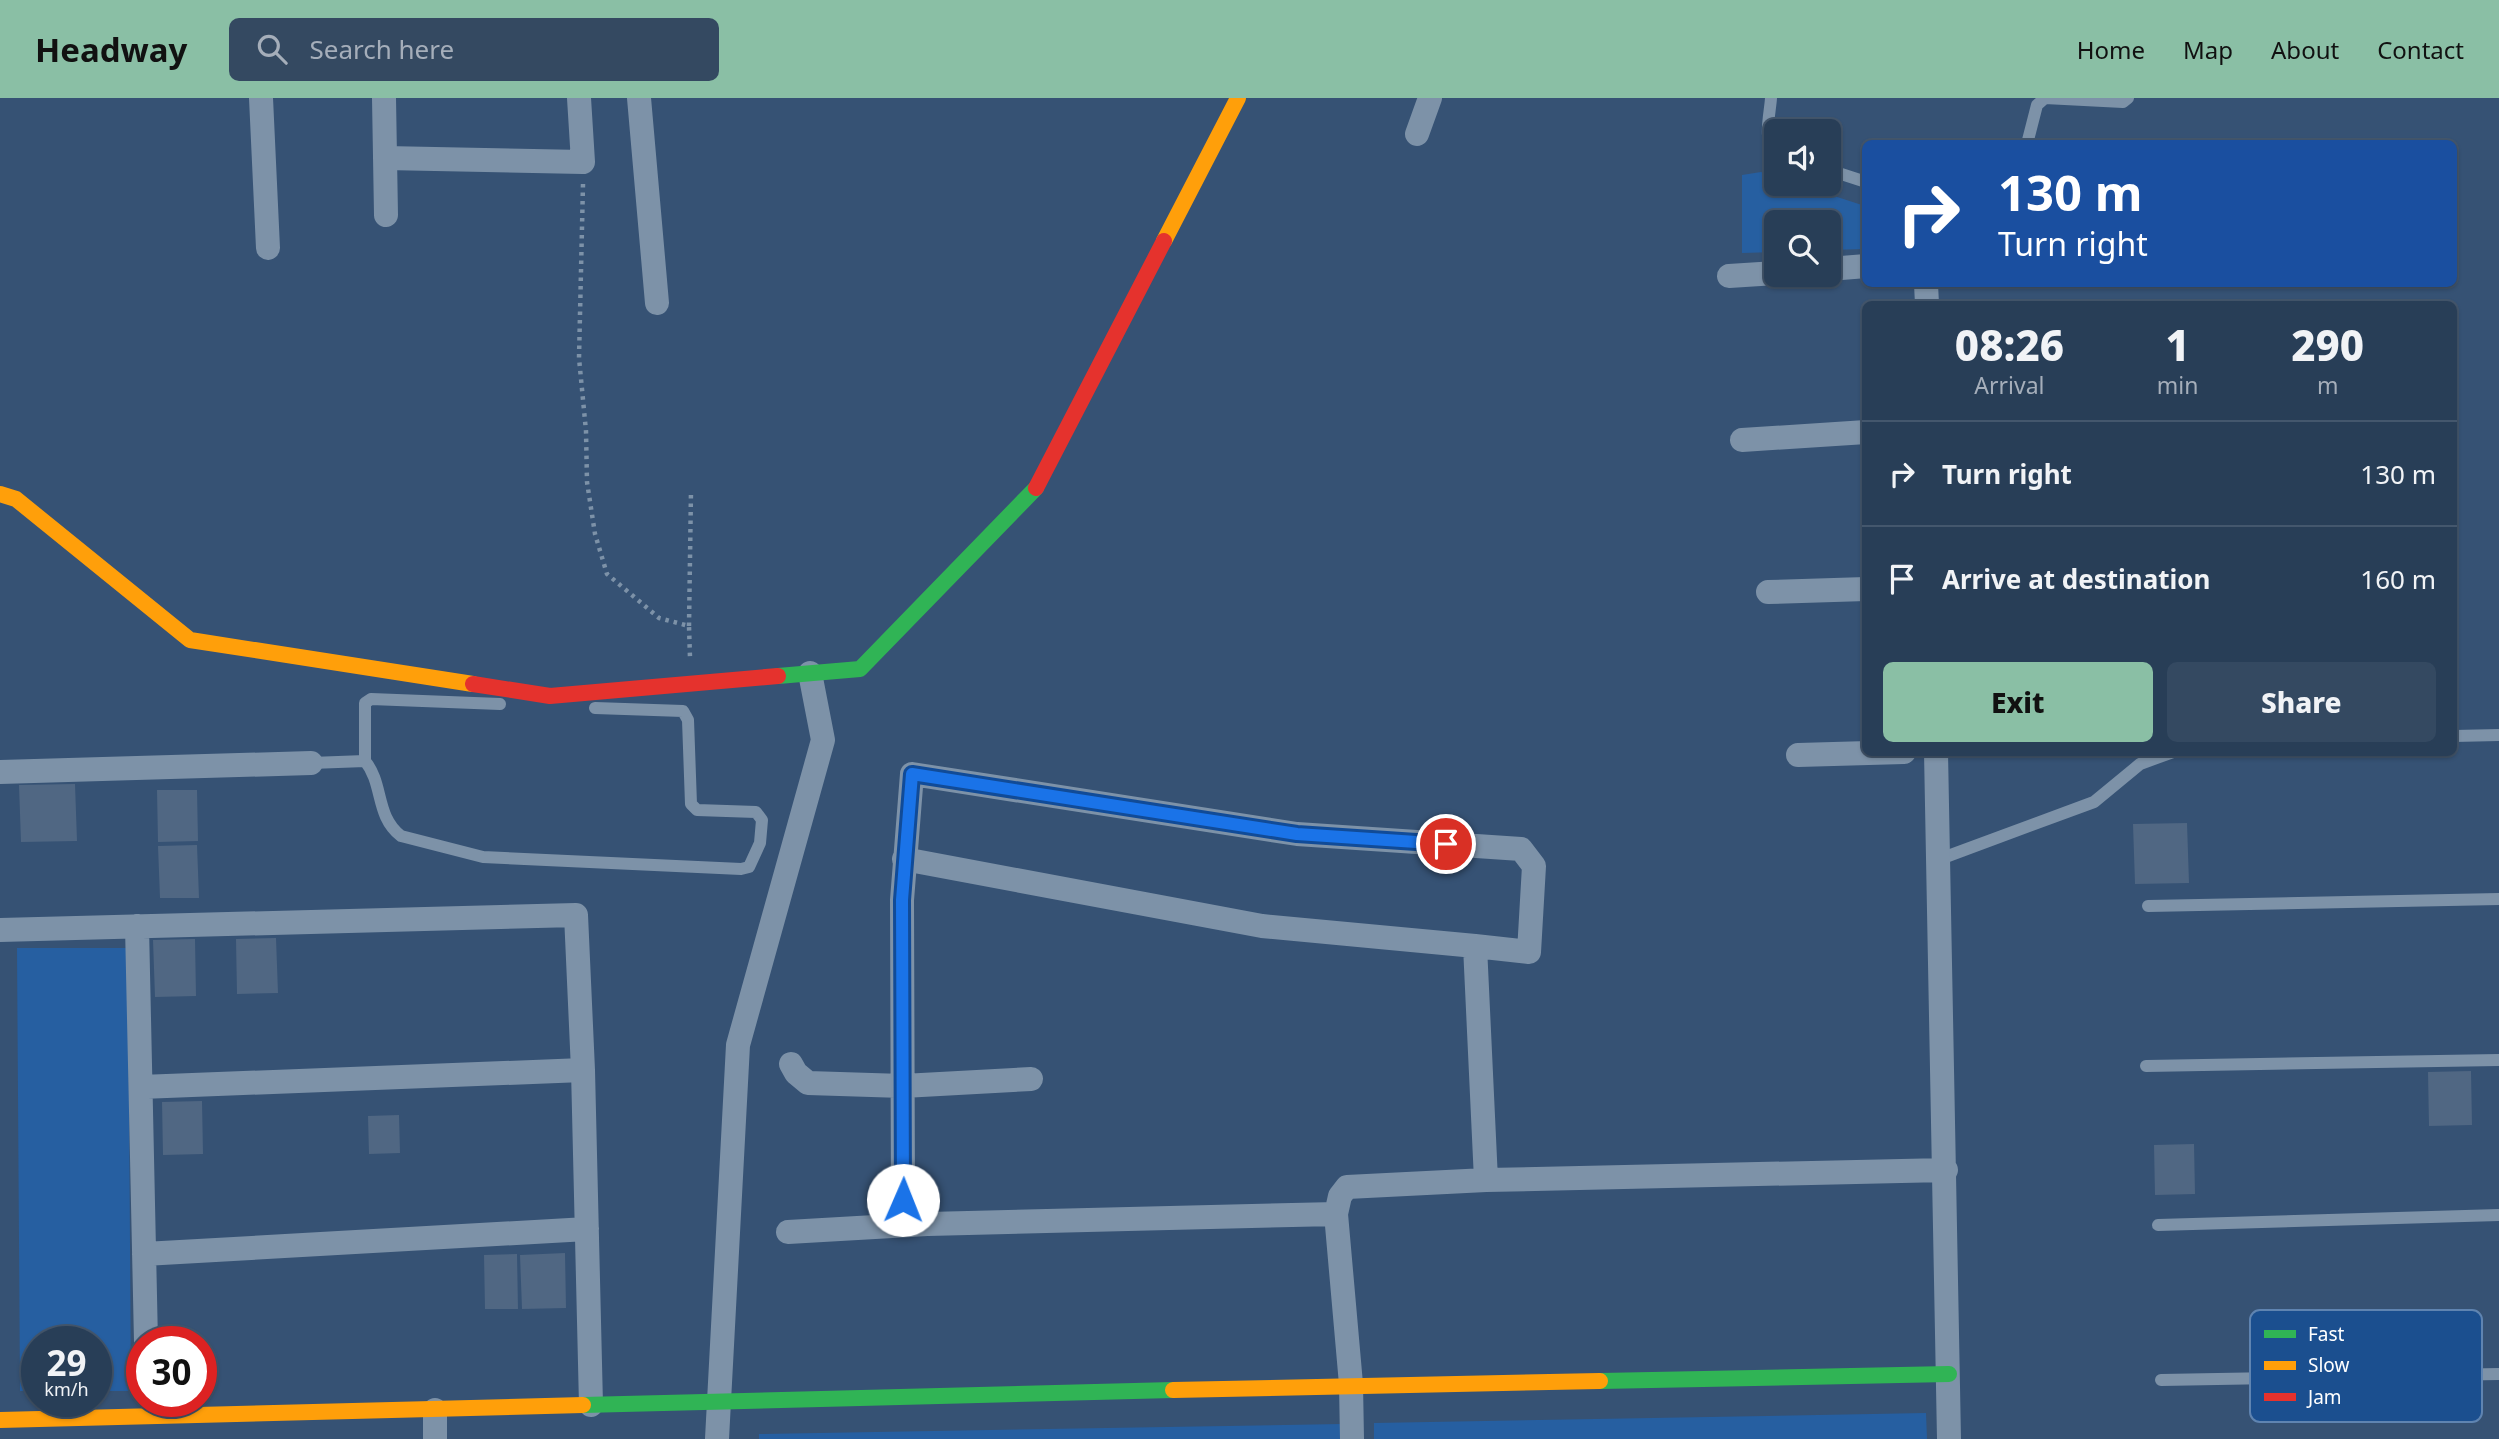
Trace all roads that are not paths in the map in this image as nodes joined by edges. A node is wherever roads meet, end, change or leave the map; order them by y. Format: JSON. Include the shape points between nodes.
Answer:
{"nodes":[{"id":1,"x":261,"y":98,"type":"edge"},
{"id":2,"x":384,"y":98,"type":"edge"},
{"id":3,"x":579,"y":98,"type":"edge"},
{"id":4,"x":639,"y":98,"type":"edge"},
{"id":5,"x":1238,"y":98,"type":"edge"},
{"id":6,"x":1430,"y":98,"type":"edge"},
{"id":7,"x":1772,"y":98,"type":"edge"},
{"id":8,"x":2128,"y":98,"type":"edge"},
{"id":9,"x":1770,"y":119,"type":"edge"},
{"id":10,"x":1417,"y":134,"type":"dead end"},
{"id":11,"x":2029,"y":140,"type":"edge"},
{"id":12,"x":385,"y":158,"type":"junction"},
{"id":13,"x":1841,"y":174,"type":"edge"},
{"id":14,"x":1862,"y":180,"type":"edge"},
{"id":15,"x":386,"y":215,"type":"dead end"},
{"id":16,"x":268,"y":248,"type":"dead end"},
{"id":17,"x":1862,"y":267,"type":"edge"},
{"id":18,"x":1841,"y":268,"type":"edge"},
{"id":19,"x":1764,"y":273,"type":"edge"},
{"id":20,"x":1729,"y":276,"type":"dead end"},
{"id":21,"x":657,"y":303,"type":"dead end"},
{"id":22,"x":1862,"y":432,"type":"edge"},
{"id":23,"x":1742,"y":440,"type":"dead end"},
{"id":24,"x":0,"y":494,"type":"edge"},
{"id":25,"x":1862,"y":589,"type":"edge"},
{"id":26,"x":1768,"y":592,"type":"dead end"},
{"id":27,"x":810,"y":673,"type":"junction"},
{"id":28,"x":508,"y":704,"type":"dead end"},
{"id":29,"x":521,"y":705,"type":"dead end"},
{"id":30,"x":2499,"y":734,"type":"edge"},
{"id":31,"x":2457,"y":736,"type":"edge"},
{"id":32,"x":1862,"y":753,"type":"edge"},
{"id":33,"x":1798,"y":755,"type":"dead end"},
{"id":34,"x":1936,"y":756,"type":"edge"},
{"id":35,"x":2162,"y":756,"type":"edge"},
{"id":36,"x":365,"y":761,"type":"junction"},
{"id":37,"x":311,"y":763,"type":"joint"},
{"id":38,"x":0,"y":772,"type":"edge"},
{"id":39,"x":904,"y":859,"type":"junction"},
{"id":40,"x":1940,"y":859,"type":"junction"},
{"id":41,"x":2499,"y":899,"type":"edge"},
{"id":42,"x":2148,"y":906,"type":"dead end"},
{"id":43,"x":137,"y":926,"type":"junction"},
{"id":44,"x":0,"y":930,"type":"edge"},
{"id":45,"x":1475,"y":946,"type":"junction"},
{"id":46,"x":2499,"y":1060,"type":"edge"},
{"id":47,"x":791,"y":1064,"type":"dead end"},
{"id":48,"x":2146,"y":1066,"type":"dead end"},
{"id":49,"x":583,"y":1070,"type":"junction"},
{"id":50,"x":1031,"y":1079,"type":"dead end"},
{"id":51,"x":903,"y":1086,"type":"junction"},
{"id":52,"x":141,"y":1087,"type":"junction"},
{"id":53,"x":1945,"y":1170,"type":"junction"},
{"id":54,"x":1486,"y":1180,"type":"junction"},
{"id":55,"x":1336,"y":1214,"type":"junction"},
{"id":56,"x":2499,"y":1215,"type":"edge"},
{"id":57,"x":928,"y":1224,"type":"junction"},
{"id":58,"x":2158,"y":1225,"type":"dead end"},
{"id":59,"x":587,"y":1229,"type":"junction"},
{"id":60,"x":788,"y":1232,"type":"dead end"},
{"id":61,"x":144,"y":1254,"type":"junction"},
{"id":62,"x":146,"y":1326,"type":"edge"},
{"id":63,"x":1949,"y":1374,"type":"junction"},
{"id":64,"x":2250,"y":1378,"type":"edge"},
{"id":65,"x":2161,"y":1380,"type":"dead end"},
{"id":66,"x":1351,"y":1384,"type":"junction"},
{"id":67,"x":719,"y":1404,"type":"junction"},
{"id":68,"x":591,"y":1405,"type":"junction"},
{"id":69,"x":217,"y":1409,"type":"edge"},
{"id":70,"x":435,"y":1410,"type":"junction"},
{"id":71,"x":126,"y":1411,"type":"edge"},
{"id":72,"x":0,"y":1420,"type":"edge"},
{"id":73,"x":435,"y":1439,"type":"edge"},
{"id":74,"x":717,"y":1439,"type":"edge"},
{"id":75,"x":1353,"y":1439,"type":"edge"},
{"id":76,"x":1949,"y":1439,"type":"edge"}],
"edges":[{"from":1,"to":16,"type":"street"},
{"from":2,"to":12,"type":"street"},
{"from":3,"to":12,"type":"street","via":[[583,162]]},
{"from":4,"to":21,"type":"street"},
{"from":5,"to":27,"type":"street","via":[[1035,490],[860,669]]},
{"from":6,"to":10,"type":"street"},
{"from":7,"to":9,"type":"lane"},
{"from":8,"to":11,"type":"lane","via":[[2123,102],[2040,100]]},
{"from":12,"to":15,"type":"street"},
{"from":13,"to":14,"type":"lane"},
{"from":17,"to":18,"type":"street"},
{"from":19,"to":20,"type":"street"},
{"from":22,"to":23,"type":"street"},
{"from":24,"to":27,"type":"street","via":[[16,499],[190,640],[550,696]]},
{"from":25,"to":26,"type":"street"},
{"from":27,"to":67,"type":"street","via":[[823,740],[738,1045]]},
{"from":28,"to":36,"type":"lane","via":[[371,699],[365,703]]},
{"from":29,"to":36,"type":"lane","via":[[683,711],[688,720],[691,804],[697,810],[756,812],[762,820],[755,859],[741,869],[483,857],[401,836],[391,828],[372,768]]},
{"from":30,"to":31,"type":"lane"},
{"from":32,"to":33,"type":"street"},
{"from":34,"to":40,"type":"street"},
{"from":35,"to":40,"type":"lane","via":[[2140,764],[2094,802]]},
{"from":36,"to":37,"type":"lane"},
{"from":37,"to":38,"type":"street"},
{"from":39,"to":45,"type":"street","via":[[1262,926]]},
{"from":39,"to":45,"type":"street","via":[[912,774],[1297,834],[1521,849],[1534,866],[1529,952]]},
{"from":39,"to":51,"type":"street"},
{"from":40,"to":53,"type":"street"},
{"from":41,"to":42,"type":"lane"},
{"from":43,"to":44,"type":"street"},
{"from":43,"to":49,"type":"street","via":[[576,915]]},
{"from":43,"to":52,"type":"street"},
{"from":45,"to":54,"type":"street"},
{"from":46,"to":48,"type":"lane"},
{"from":47,"to":51,"type":"street","via":[[808,1083]]},
{"from":49,"to":52,"type":"street"},
{"from":49,"to":59,"type":"street"},
{"from":50,"to":51,"type":"street"},
{"from":51,"to":57,"type":"street","via":[[903,1200],[907,1213]]},
{"from":52,"to":61,"type":"street"},
{"from":53,"to":54,"type":"street"},
{"from":53,"to":63,"type":"street"},
{"from":54,"to":55,"type":"street","via":[[1347,1187]]},
{"from":55,"to":57,"type":"street"},
{"from":55,"to":66,"type":"street"},
{"from":56,"to":58,"type":"lane"},
{"from":57,"to":60,"type":"street"},
{"from":59,"to":61,"type":"street"},
{"from":59,"to":68,"type":"street"},
{"from":61,"to":62,"type":"street"},
{"from":63,"to":66,"type":"street"},
{"from":63,"to":76,"type":"street"},
{"from":64,"to":65,"type":"lane"},
{"from":66,"to":67,"type":"street"},
{"from":66,"to":75,"type":"street"},
{"from":67,"to":68,"type":"street"},
{"from":67,"to":74,"type":"street"},
{"from":68,"to":70,"type":"street"},
{"from":69,"to":70,"type":"street"},
{"from":70,"to":73,"type":"street"},
{"from":71,"to":72,"type":"street"}]}
